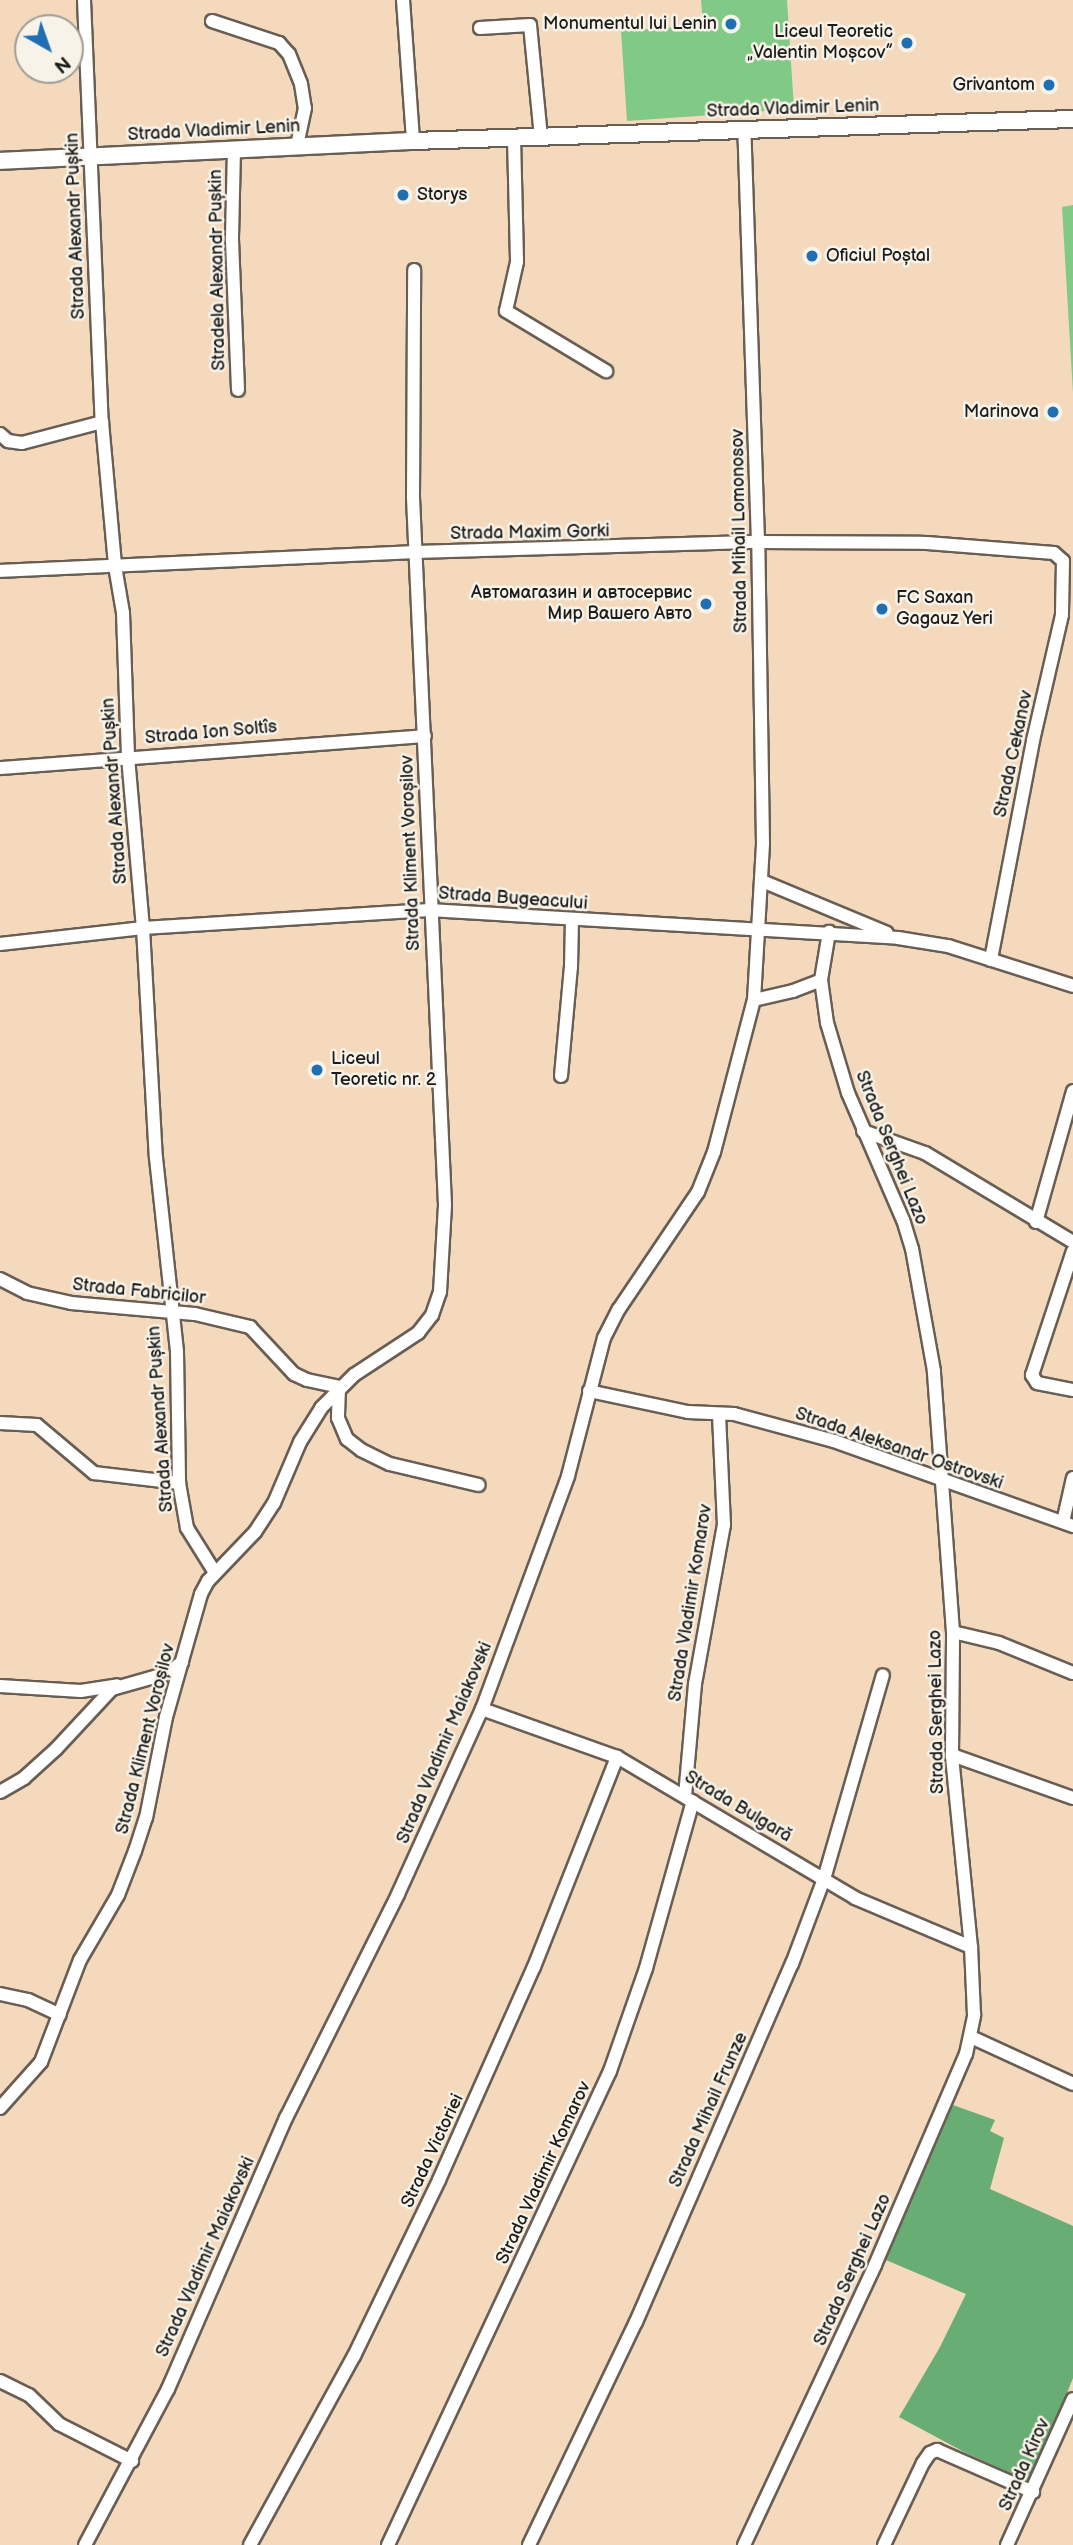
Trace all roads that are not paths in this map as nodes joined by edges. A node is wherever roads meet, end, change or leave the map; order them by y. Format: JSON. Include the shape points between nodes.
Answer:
{"nodes":[{"id":1,"x":84,"y":0,"type":"edge"},
{"id":2,"x":403,"y":0,"type":"edge"},
{"id":3,"x":212,"y":21,"type":"dead end"},
{"id":4,"x":480,"y":28,"type":"dead end"},
{"id":5,"x":1073,"y":119,"type":"edge"},
{"id":6,"x":744,"y":130,"type":"junction"},
{"id":7,"x":541,"y":137,"type":"junction"},
{"id":8,"x":514,"y":138,"type":"junction"},
{"id":9,"x":413,"y":141,"type":"junction"},
{"id":10,"x":297,"y":146,"type":"junction"},
{"id":11,"x":234,"y":149,"type":"junction"},
{"id":12,"x":91,"y":156,"type":"junction"},
{"id":13,"x":0,"y":161,"type":"edge"},
{"id":14,"x":414,"y":270,"type":"dead end"},
{"id":15,"x":606,"y":371,"type":"dead end"},
{"id":16,"x":238,"y":390,"type":"dead end"},
{"id":17,"x":102,"y":422,"type":"junction"},
{"id":18,"x":0,"y":434,"type":"edge"},
{"id":19,"x":758,"y":542,"type":"junction"},
{"id":20,"x":416,"y":552,"type":"junction"},
{"id":21,"x":1059,"y":555,"type":"joint"},
{"id":22,"x":116,"y":566,"type":"junction"},
{"id":23,"x":0,"y":571,"type":"edge"},
{"id":24,"x":425,"y":736,"type":"junction"},
{"id":25,"x":128,"y":757,"type":"junction"},
{"id":26,"x":0,"y":768,"type":"edge"},
{"id":27,"x":762,"y":881,"type":"junction"},
{"id":28,"x":429,"y":910,"type":"junction"},
{"id":29,"x":572,"y":920,"type":"junction"},
{"id":30,"x":143,"y":928,"type":"junction"},
{"id":31,"x":760,"y":932,"type":"junction"},
{"id":32,"x":829,"y":932,"type":"junction"},
{"id":33,"x":898,"y":938,"type":"junction"},
{"id":34,"x":0,"y":944,"type":"edge"},
{"id":35,"x":990,"y":960,"type":"junction"},
{"id":36,"x":821,"y":980,"type":"junction"},
{"id":37,"x":1073,"y":986,"type":"edge"},
{"id":38,"x":754,"y":1000,"type":"junction"},
{"id":39,"x":561,"y":1076,"type":"dead end"},
{"id":40,"x":1073,"y":1091,"type":"edge"},
{"id":41,"x":863,"y":1131,"type":"junction"},
{"id":42,"x":1036,"y":1222,"type":"junction"},
{"id":43,"x":1073,"y":1242,"type":"edge"},
{"id":44,"x":1073,"y":1251,"type":"edge"},
{"id":45,"x":0,"y":1279,"type":"edge"},
{"id":46,"x":172,"y":1312,"type":"junction"},
{"id":47,"x":339,"y":1387,"type":"junction"},
{"id":48,"x":1073,"y":1390,"type":"edge"},
{"id":49,"x":589,"y":1391,"type":"junction"},
{"id":50,"x":719,"y":1415,"type":"junction"},
{"id":51,"x":0,"y":1423,"type":"edge"},
{"id":52,"x":1073,"y":1478,"type":"edge"},
{"id":53,"x":944,"y":1482,"type":"junction"},
{"id":54,"x":178,"y":1483,"type":"junction"},
{"id":55,"x":479,"y":1485,"type":"dead end"},
{"id":56,"x":1068,"y":1524,"type":"edge"},
{"id":57,"x":214,"y":1571,"type":"junction"},
{"id":58,"x":953,"y":1632,"type":"junction"},
{"id":59,"x":182,"y":1662,"type":"junction"},
{"id":60,"x":1073,"y":1673,"type":"edge"},
{"id":61,"x":883,"y":1675,"type":"dead end"},
{"id":62,"x":128,"y":1683,"type":"junction"},
{"id":63,"x":0,"y":1686,"type":"edge"},
{"id":64,"x":482,"y":1709,"type":"junction"},
{"id":65,"x":952,"y":1755,"type":"junction"},
{"id":66,"x":617,"y":1757,"type":"junction"},
{"id":67,"x":0,"y":1792,"type":"edge"},
{"id":68,"x":689,"y":1798,"type":"junction"},
{"id":69,"x":1073,"y":1798,"type":"edge"},
{"id":70,"x":824,"y":1879,"type":"junction"},
{"id":71,"x":971,"y":1947,"type":"junction"},
{"id":72,"x":0,"y":1994,"type":"edge"},
{"id":73,"x":60,"y":2015,"type":"junction"},
{"id":74,"x":971,"y":2037,"type":"junction"},
{"id":75,"x":1073,"y":2084,"type":"edge"},
{"id":76,"x":0,"y":2108,"type":"edge"},
{"id":77,"x":0,"y":2381,"type":"edge"},
{"id":78,"x":1073,"y":2399,"type":"edge"},
{"id":79,"x":132,"y":2462,"type":"junction"},
{"id":80,"x":1033,"y":2492,"type":"junction"},
{"id":81,"x":85,"y":2545,"type":"edge"},
{"id":82,"x":250,"y":2545,"type":"edge"},
{"id":83,"x":388,"y":2545,"type":"edge"},
{"id":84,"x":529,"y":2545,"type":"edge"},
{"id":85,"x":744,"y":2545,"type":"edge"},
{"id":86,"x":884,"y":2545,"type":"edge"},
{"id":87,"x":1007,"y":2545,"type":"edge"}],
"edges":[{"from":1,"to":12,"type":"street","name":"Strada Alexandr Pușkin"},
{"from":2,"to":9,"type":"street"},
{"from":3,"to":10,"type":"street","via":[[279,43],[289,54],[305,108]]},
{"from":4,"to":7,"type":"street","via":[[530,25]]},
{"from":5,"to":6,"type":"main road","name":"Strada Vladimir Lenin"},
{"from":6,"to":7,"type":"main road","name":"Strada Vladimir Lenin"},
{"from":6,"to":19,"type":"street","name":"Strada Mihail Lomonosov"},
{"from":7,"to":8,"type":"main road","name":"Strada Vladimir Lenin"},
{"from":8,"to":9,"type":"main road","name":"Strada Vladimir Lenin"},
{"from":8,"to":15,"type":"street","via":[[517,262],[506,311]]},
{"from":9,"to":10,"type":"main road","name":"Strada Vladimir Lenin"},
{"from":10,"to":11,"type":"main road","name":"Strada Vladimir Lenin"},
{"from":11,"to":12,"type":"main road","name":"Strada Vladimir Lenin"},
{"from":11,"to":16,"type":"street","name":"Stradela Alexandr Pușkin","via":[[232,240]]},
{"from":12,"to":13,"type":"main road","name":"Strada Vladimir Lenin"},
{"from":12,"to":17,"type":"street","name":"Strada Alexandr Pușkin"},
{"from":14,"to":20,"type":"street","name":"Strada Kliment Voroșilov"},
{"from":17,"to":18,"type":"street","via":[[22,443]]},
{"from":17,"to":22,"type":"street","name":"Strada Alexandr Pușkin"},
{"from":19,"to":20,"type":"street","name":"Strada Maxim Gorki"},
{"from":19,"to":21,"type":"street","name":"Strada Maxim Gorki","via":[[927,543]]},
{"from":19,"to":27,"type":"street","name":"Strada Mihail Lomonosov"},
{"from":20,"to":22,"type":"street","name":"Strada Maxim Gorki"},
{"from":20,"to":24,"type":"street","name":"Strada Kliment Voroșilov"},
{"from":21,"to":35,"type":"street","name":"Strada Cekanov","via":[[1063,561],[1062,615]]},
{"from":22,"to":23,"type":"street","name":"Strada Maxim Gorki"},
{"from":22,"to":25,"type":"street","name":"Strada Alexandr Pușkin","via":[[123,613]]},
{"from":24,"to":25,"type":"street","name":"Strada Ion Soltîs"},
{"from":24,"to":28,"type":"street","name":"Strada Kliment Voroșilov"},
{"from":25,"to":26,"type":"street","name":"Strada Ion Soltîs"},
{"from":25,"to":30,"type":"street","name":"Strada Alexandr Pușkin"},
{"from":27,"to":31,"type":"street","name":"Strada Mihail Lomonosov"},
{"from":27,"to":33,"type":"street","name":"Strada Bugeacului"},
{"from":28,"to":29,"type":"street","name":"Strada Bugeacului"},
{"from":28,"to":30,"type":"street","name":"Strada Bugeacului"},
{"from":28,"to":47,"type":"street","name":"Strada Kliment Voroșilov","via":[[445,1205],[440,1292],[432,1315],[418,1333]]},
{"from":29,"to":31,"type":"street","name":"Strada Bugeacului"},
{"from":29,"to":39,"type":"street"},
{"from":30,"to":34,"type":"street","name":"Strada Bugeacului"},
{"from":30,"to":46,"type":"street","name":"Strada Alexandr Pușkin","via":[[156,1158]]},
{"from":31,"to":32,"type":"street","name":"Strada Bugeacului"},
{"from":31,"to":38,"type":"street","name":"Strada Vladimir Maiakovski"},
{"from":32,"to":33,"type":"street","name":"Strada Bugeacului"},
{"from":32,"to":36,"type":"street","name":"Strada Serghei Lazo"},
{"from":33,"to":35,"type":"street","name":"Strada Bugeacului","via":[[948,946]]},
{"from":35,"to":37,"type":"street","name":"Strada Bugeacului"},
{"from":36,"to":38,"type":"street"},
{"from":36,"to":41,"type":"street","name":"Strada Serghei Lazo","via":[[827,1023]]},
{"from":38,"to":49,"type":"street","name":"Strada Vladimir Maiakovski","via":[[707,1171],[698,1192],[619,1309],[604,1338]]},
{"from":40,"to":42,"type":"street"},
{"from":41,"to":42,"type":"street","via":[[925,1153]]},
{"from":41,"to":53,"type":"street","name":"Strada Serghei Lazo","via":[[912,1248],[934,1371]]},
{"from":42,"to":43,"type":"street"},
{"from":44,"to":48,"type":"street","via":[[1032,1375],[1037,1383]]},
{"from":45,"to":46,"type":"street","name":"Strada Fabricilor","via":[[27,1293],[71,1303]]},
{"from":46,"to":47,"type":"street","name":"Strada Fabricilor","via":[[250,1327],[294,1374]]},
{"from":46,"to":54,"type":"street","name":"Strada Alexandr Pușkin","via":[[177,1352]]},
{"from":47,"to":55,"type":"street","via":[[338,1418],[347,1439],[361,1450],[390,1464]]},
{"from":47,"to":57,"type":"street","name":"Strada Kliment Voroșilov","via":[[300,1442],[274,1503],[255,1532]]},
{"from":49,"to":50,"type":"street","name":"Strada Aleksandr Ostrovski"},
{"from":49,"to":64,"type":"street","name":"Strada Vladimir Maiakovski","via":[[568,1476]]},
{"from":50,"to":53,"type":"street","name":"Strada Aleksandr Ostrovski","via":[[834,1441]]},
{"from":50,"to":68,"type":"street","name":"Strada Vladimir Komarov","via":[[724,1525],[695,1684]]},
{"from":51,"to":54,"type":"street","via":[[37,1425],[94,1473]]},
{"from":52,"to":56,"type":"street"},
{"from":53,"to":56,"type":"street","name":"Strada Aleksandr Ostrovski"},
{"from":53,"to":58,"type":"street","name":"Strada Serghei Lazo"},
{"from":54,"to":57,"type":"street","name":"Strada Alexandr Pușkin","via":[[187,1528]]},
{"from":57,"to":59,"type":"street","name":"Strada Kliment Voroșilov","via":[[201,1594]]},
{"from":58,"to":60,"type":"street","via":[[999,1643]]},
{"from":58,"to":65,"type":"street","name":"Strada Serghei Lazo"},
{"from":59,"to":62,"type":"street","via":[[153,1679]]},
{"from":59,"to":73,"type":"street","name":"Strada Kliment Voroșilov","via":[[135,1851],[118,1895],[80,1960]]},
{"from":61,"to":70,"type":"street","name":"Strada Mihail Frunze"},
{"from":62,"to":63,"type":"street","via":[[80,1691]]},
{"from":62,"to":67,"type":"street","via":[[100,1699],[56,1749],[24,1778]]},
{"from":64,"to":66,"type":"street","name":"Strada Bulgară"},
{"from":64,"to":79,"type":"street","name":"Strada Vladimir Maiakovski","via":[[398,1894],[286,2118]]},
{"from":65,"to":69,"type":"street"},
{"from":65,"to":71,"type":"street","name":"Strada Serghei Lazo"},
{"from":66,"to":68,"type":"street","name":"Strada Bulgară"},
{"from":66,"to":82,"type":"street","name":"Strada Victoriei","via":[[534,1967],[439,2180],[354,2356]]},
{"from":68,"to":70,"type":"street","name":"Strada Bulgară"},
{"from":68,"to":83,"type":"street","name":"Strada Vladimir Komarov","via":[[646,1968],[610,2071]]},
{"from":70,"to":71,"type":"street","name":"Strada Bulgară","via":[[890,1915]]},
{"from":70,"to":84,"type":"street","name":"Strada Mihail Frunze","via":[[792,1964],[636,2322]]},
{"from":71,"to":74,"type":"street","name":"Strada Serghei Lazo"},
{"from":72,"to":73,"type":"street","via":[[28,2000]]},
{"from":73,"to":76,"type":"street","name":"Strada Kliment Voroșilov","via":[[41,2062]]},
{"from":74,"to":75,"type":"street"},
{"from":74,"to":85,"type":"street","name":"Strada Serghei Lazo","via":[[875,2265]]},
{"from":77,"to":79,"type":"street","via":[[29,2396],[59,2424]]},
{"from":78,"to":80,"type":"street","name":"Strada Kirov"},
{"from":79,"to":81,"type":"street","name":"Strada Vladimir Maiakovski"},
{"from":80,"to":86,"type":"street","via":[[937,2450],[923,2463]]},
{"from":80,"to":87,"type":"street","name":"Strada Kirov"}]}
